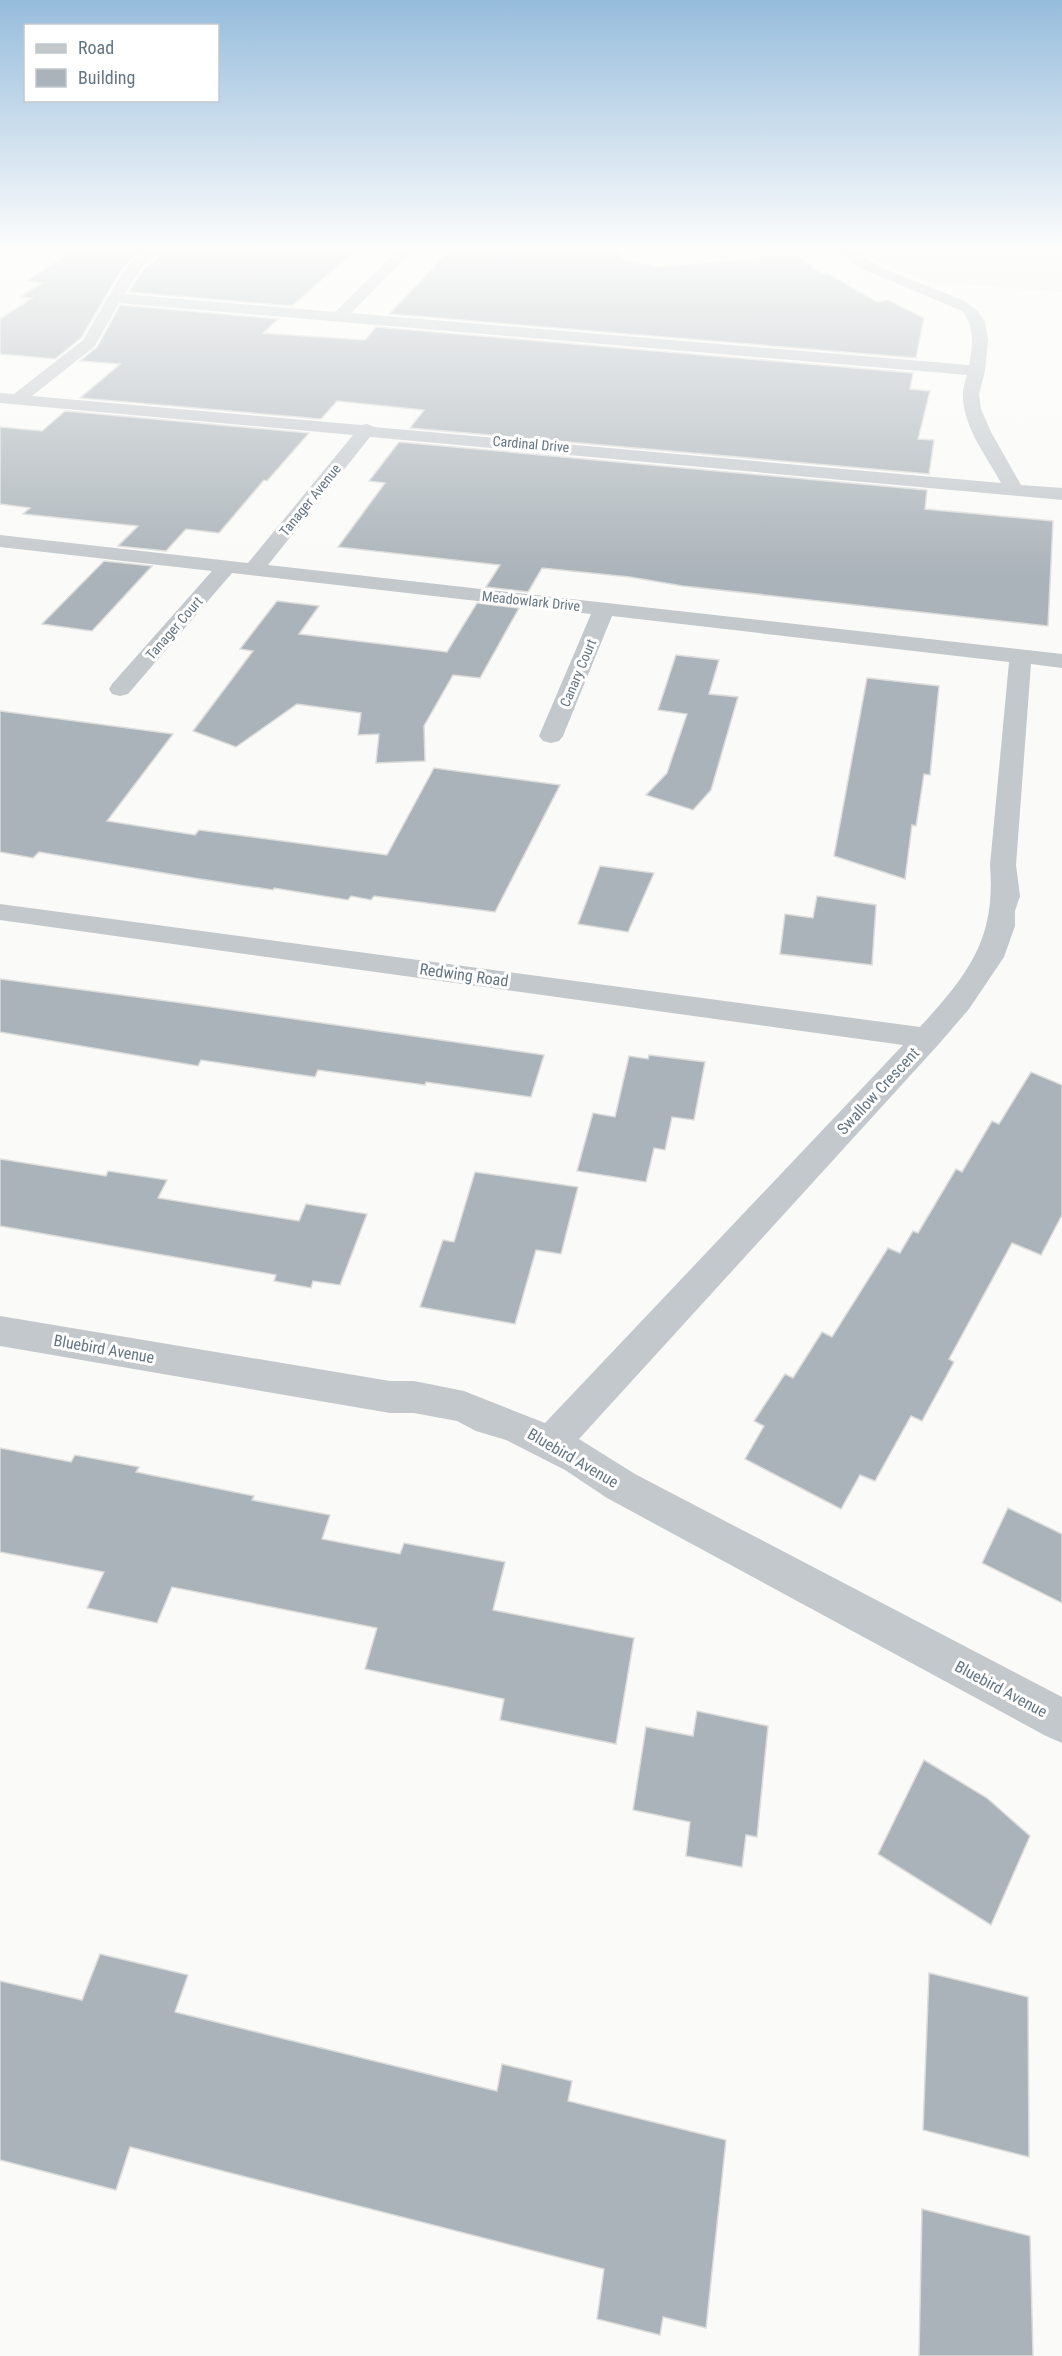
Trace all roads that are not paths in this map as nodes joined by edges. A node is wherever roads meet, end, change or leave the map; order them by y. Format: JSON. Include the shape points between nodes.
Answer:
{"nodes":[{"id":1,"x":69,"y":357,"type":"edge"},
{"id":2,"x":811,"y":357,"type":"edge"},
{"id":3,"x":978,"y":357,"type":"edge"},
{"id":4,"x":977,"y":371,"type":"junction"},
{"id":5,"x":9,"y":398,"type":"edge"},
{"id":6,"x":367,"y":429,"type":"junction"},
{"id":7,"x":1014,"y":489,"type":"junction"},
{"id":8,"x":1062,"y":494,"type":"edge"},
{"id":9,"x":0,"y":541,"type":"edge"},
{"id":10,"x":227,"y":567,"type":"junction"},
{"id":11,"x":253,"y":570,"type":"junction"},
{"id":12,"x":604,"y":609,"type":"junction"},
{"id":13,"x":1021,"y":656,"type":"junction"},
{"id":14,"x":1062,"y":661,"type":"edge"},
{"id":15,"x":120,"y":689,"type":"dead end"},
{"id":16,"x":551,"y":736,"type":"dead end"},
{"id":17,"x":0,"y":912,"type":"edge"},
{"id":18,"x":927,"y":1038,"type":"junction"},
{"id":19,"x":0,"y":1331,"type":"edge"},
{"id":20,"x":551,"y":1443,"type":"junction"},
{"id":21,"x":1062,"y":1721,"type":"edge"}],
"edges":[{"from":1,"to":5,"type":"street"},
{"from":2,"to":4,"type":"street"},
{"from":3,"to":4,"type":"street"},
{"from":4,"to":7,"type":"street","via":[[970,398],[974,413]]},
{"from":5,"to":6,"type":"street","name":"Cardinal Drive"},
{"from":6,"to":7,"type":"street","name":"Cardinal Drive"},
{"from":6,"to":11,"type":"street","name":"Tanager Avenue"},
{"from":7,"to":8,"type":"street","name":"Cardinal Drive"},
{"from":9,"to":10,"type":"street","name":"Meadowlark Drive"},
{"from":10,"to":11,"type":"street","name":"Meadowlark Drive"},
{"from":10,"to":15,"type":"street","name":"Tanager Court"},
{"from":11,"to":12,"type":"street","name":"Meadowlark Drive"},
{"from":12,"to":13,"type":"street","name":"Meadowlark Drive"},
{"from":12,"to":16,"type":"street","name":"Canary Court"},
{"from":13,"to":14,"type":"street","name":"Meadowlark Drive"},
{"from":13,"to":18,"type":"street","name":"Swallow Crescent","via":[[1001,926],[990,957],[959,1002]]},
{"from":17,"to":18,"type":"street","name":"Redwing Road"},
{"from":18,"to":20,"type":"street","name":"Swallow Crescent"},
{"from":19,"to":20,"type":"street","name":"Bluebird Avenue","via":[[390,1397],[414,1396],[464,1407]]},
{"from":20,"to":21,"type":"street","name":"Bluebird Avenue","via":[[621,1486]]}]}
